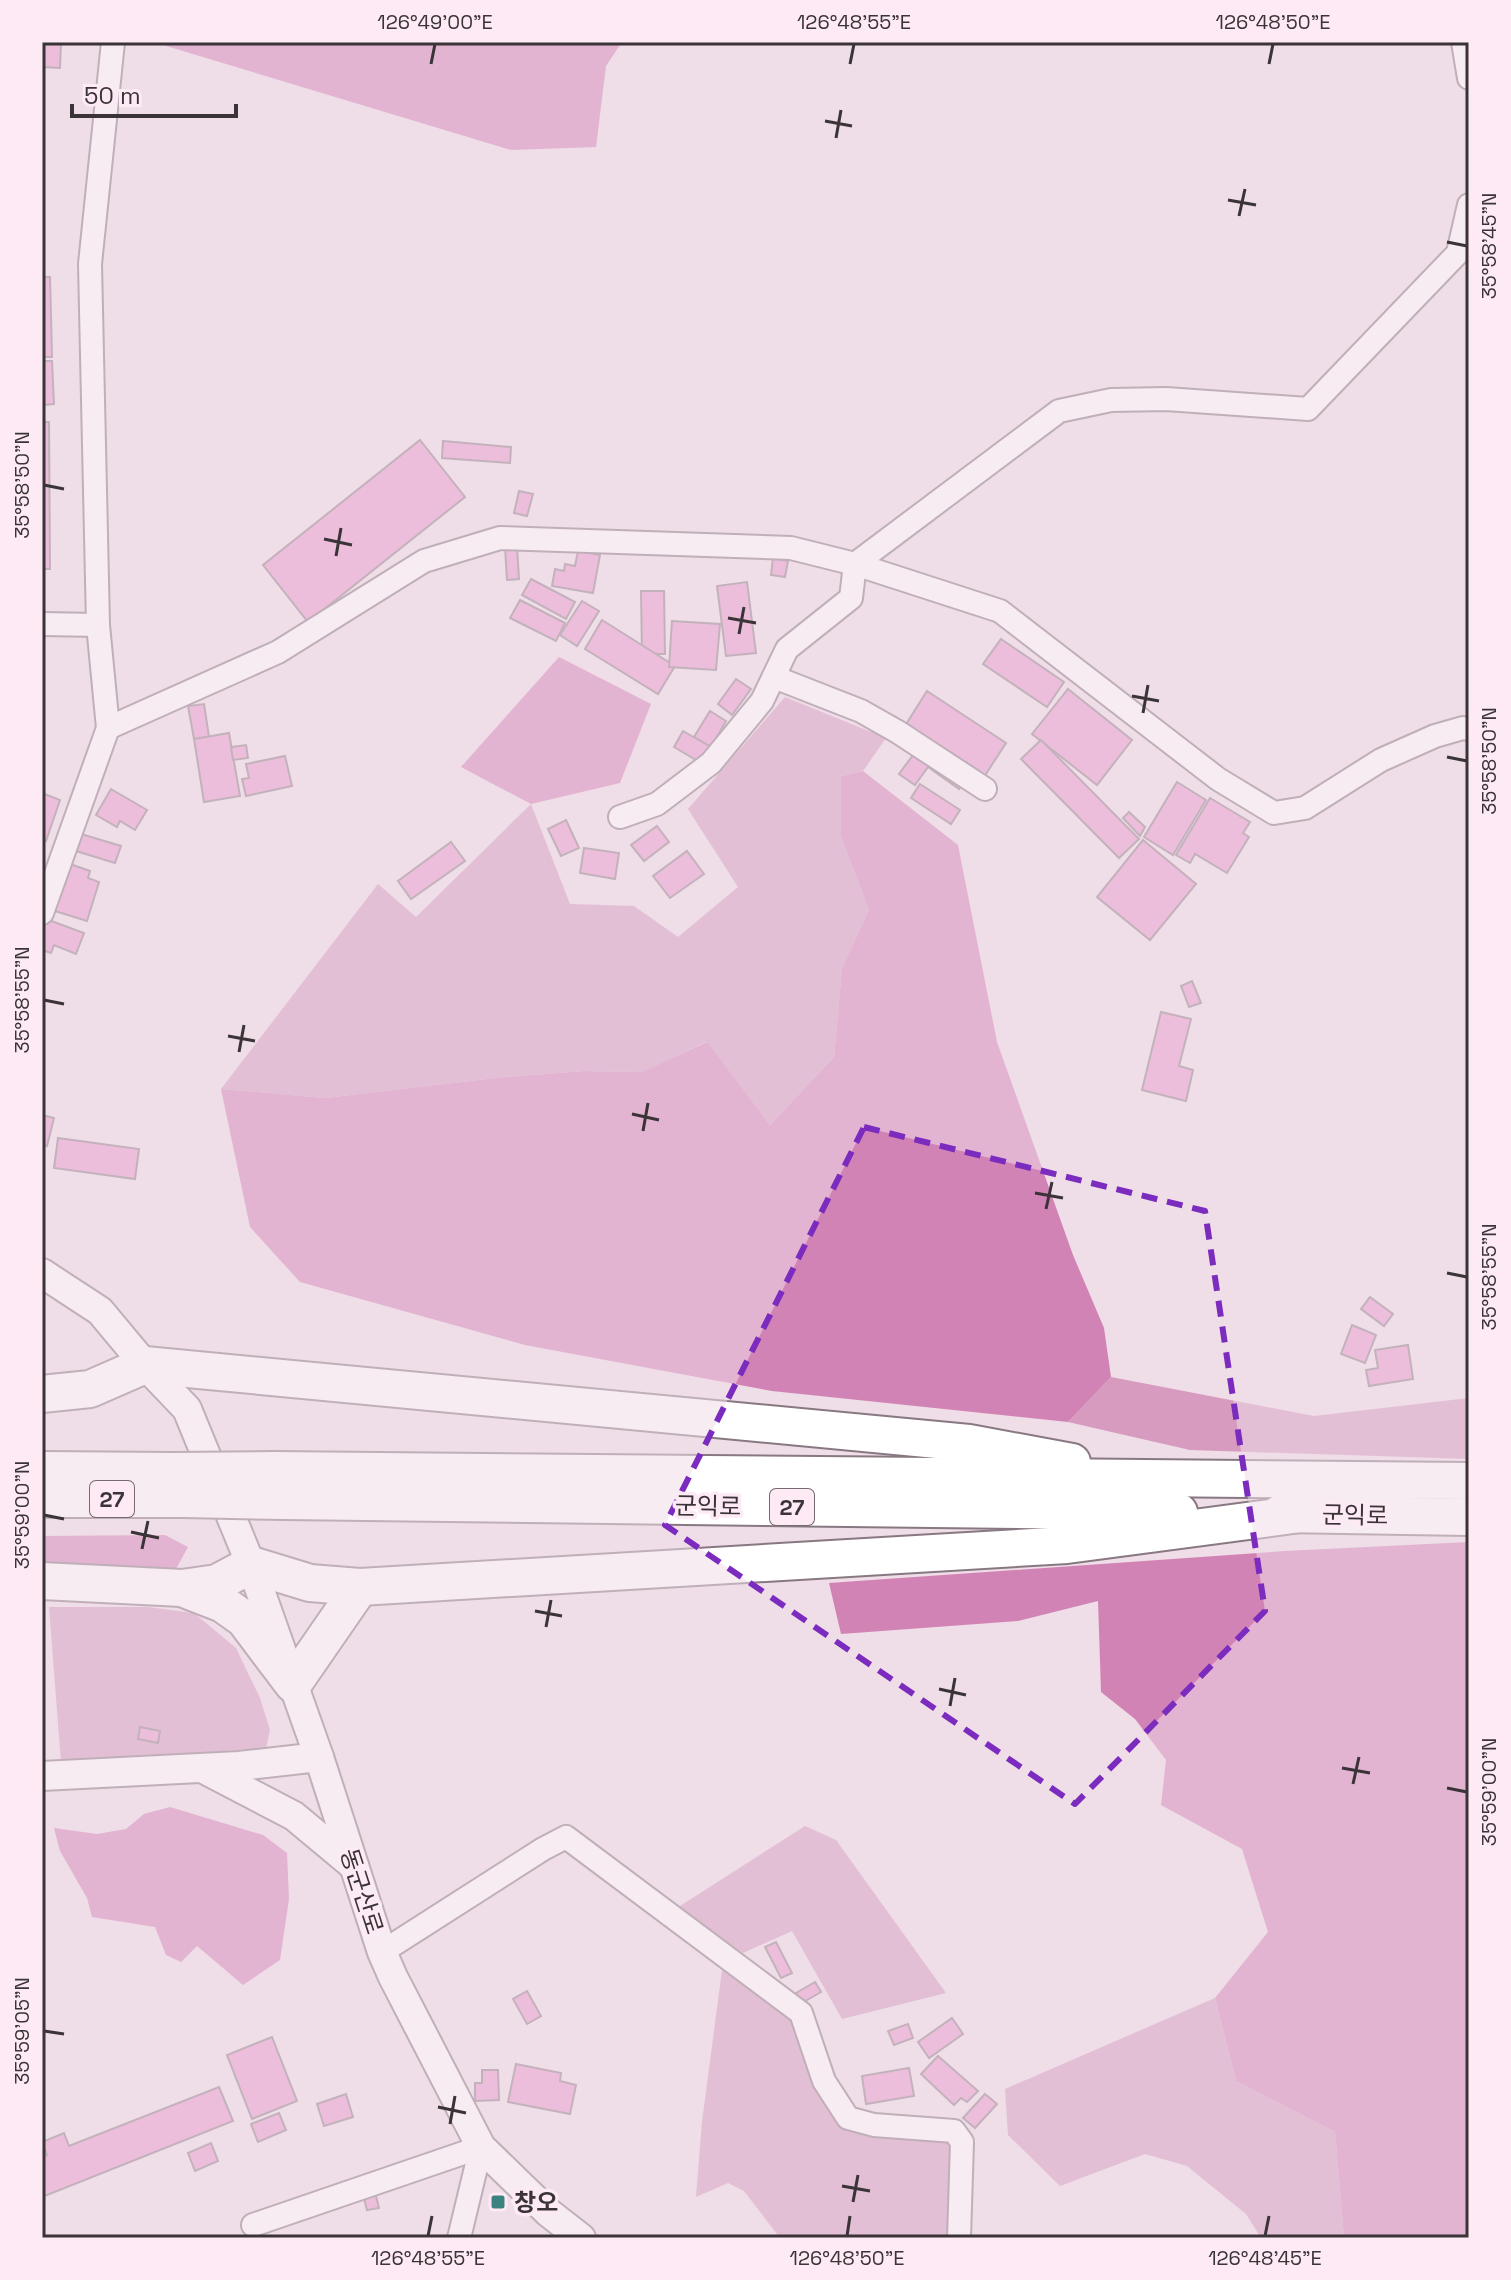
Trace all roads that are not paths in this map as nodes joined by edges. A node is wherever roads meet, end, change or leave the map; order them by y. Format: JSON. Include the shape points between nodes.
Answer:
{"nodes":[{"id":1,"x":113,"y":42,"type":"edge"},
{"id":2,"x":1463,"y":42,"type":"edge"},
{"id":3,"x":1469,"y":78,"type":"edge"},
{"id":4,"x":1469,"y":205,"type":"edge"},
{"id":5,"x":855,"y":564,"type":"junction"},
{"id":6,"x":42,"y":624,"type":"edge"},
{"id":7,"x":98,"y":625,"type":"junction"},
{"id":8,"x":774,"y":677,"type":"junction"},
{"id":9,"x":108,"y":728,"type":"junction"},
{"id":10,"x":1469,"y":729,"type":"edge"},
{"id":11,"x":985,"y":789,"type":"dead end"},
{"id":12,"x":620,"y":817,"type":"dead end"},
{"id":13,"x":42,"y":913,"type":"edge"},
{"id":14,"x":42,"y":1273,"type":"edge"},
{"id":15,"x":145,"y":1365,"type":"junction"},
{"id":16,"x":42,"y":1394,"type":"edge"},
{"id":17,"x":42,"y":1470,"type":"edge"},
{"id":18,"x":1164,"y":1479,"type":"junction"},
{"id":19,"x":1469,"y":1481,"type":"edge"},
{"id":20,"x":178,"y":1485,"type":"junction"},
{"id":21,"x":279,"y":1486,"type":"junction"},
{"id":22,"x":42,"y":1499,"type":"edge"},
{"id":23,"x":1300,"y":1514,"type":"junction"},
{"id":24,"x":1469,"y":1517,"type":"edge"},
{"id":25,"x":251,"y":1565,"type":"junction"},
{"id":26,"x":42,"y":1581,"type":"edge"},
{"id":27,"x":360,"y":1587,"type":"junction"},
{"id":28,"x":182,"y":1588,"type":"junction"},
{"id":29,"x":293,"y":1684,"type":"junction"},
{"id":30,"x":319,"y":1757,"type":"junction"},
{"id":31,"x":202,"y":1767,"type":"junction"},
{"id":32,"x":42,"y":1776,"type":"edge"},
{"id":33,"x":354,"y":1866,"type":"junction"},
{"id":34,"x":382,"y":1952,"type":"junction"},
{"id":35,"x":481,"y":2147,"type":"junction"},
{"id":36,"x":253,"y":2225,"type":"dead end"},
{"id":37,"x":459,"y":2238,"type":"edge"},
{"id":38,"x":581,"y":2238,"type":"edge"},
{"id":39,"x":959,"y":2238,"type":"edge"}],
"edges":[{"from":1,"to":7,"type":"street","via":[[90,264]]},
{"from":2,"to":3,"type":"street"},
{"from":4,"to":5,"type":"street","via":[[1458,253],[1308,409],[1166,399],[1111,400],[1059,411]]},
{"from":5,"to":8,"type":"street","via":[[851,598],[787,649]]},
{"from":5,"to":9,"type":"street","via":[[791,548],[500,538],[424,561],[278,652]]},
{"from":5,"to":10,"type":"street","via":[[1000,611],[1218,779],[1274,813],[1305,808],[1381,760],[1435,736]]},
{"from":6,"to":7,"type":"street"},
{"from":7,"to":9,"type":"street"},
{"from":8,"to":11,"type":"street","via":[[861,711]]},
{"from":8,"to":12,"type":"street","via":[[762,701],[711,763],[657,804]]},
{"from":9,"to":13,"type":"street"},
{"from":14,"to":15,"type":"street","name":"동군산로","via":[[100,1311]]},
{"from":15,"to":16,"type":"highway","via":[[90,1389]]},
{"from":15,"to":18,"type":"highway","via":[[969,1443]]},
{"from":15,"to":25,"type":"street","name":"동군산로","via":[[187,1409]]},
{"from":17,"to":20,"type":"highway","name":"군익로","number":"27"},
{"from":18,"to":19,"type":"highway","name":"군익로","number":"27"},
{"from":18,"to":21,"type":"highway","name":"군익로","number":"27"},
{"from":20,"to":21,"type":"highway","name":"군익로","number":"27","bridge":true},
{"from":20,"to":22,"type":"highway","name":"군익로","number":"27"},
{"from":21,"to":23,"type":"highway","name":"군익로","number":"27"},
{"from":23,"to":24,"type":"highway","name":"군익로","number":"27"},
{"from":23,"to":27,"type":"highway","via":[[1067,1545]]},
{"from":25,"to":27,"type":"highway","via":[[310,1583]]},
{"from":25,"to":28,"type":"highway","via":[[217,1583]]},
{"from":25,"to":29,"type":"street","name":"동군산로"},
{"from":26,"to":28,"type":"highway"},
{"from":27,"to":29,"type":"highway"},
{"from":28,"to":29,"type":"highway","via":[[223,1604],[244,1619]]},
{"from":29,"to":30,"type":"street","name":"동군산로"},
{"from":30,"to":31,"type":"street"},
{"from":30,"to":33,"type":"street","name":"동군산로"},
{"from":31,"to":32,"type":"street"},
{"from":31,"to":33,"type":"street","via":[[294,1816]]},
{"from":33,"to":34,"type":"street","name":"동군산로"},
{"from":34,"to":35,"type":"street","name":"동군산로"},
{"from":34,"to":39,"type":"street","via":[[566,1837],[801,2013],[824,2081],[848,2118],[954,2131],[962,2142]]},
{"from":35,"to":36,"type":"street"},
{"from":35,"to":37,"type":"street"},
{"from":35,"to":38,"type":"street","name":"동군산로"}]}
